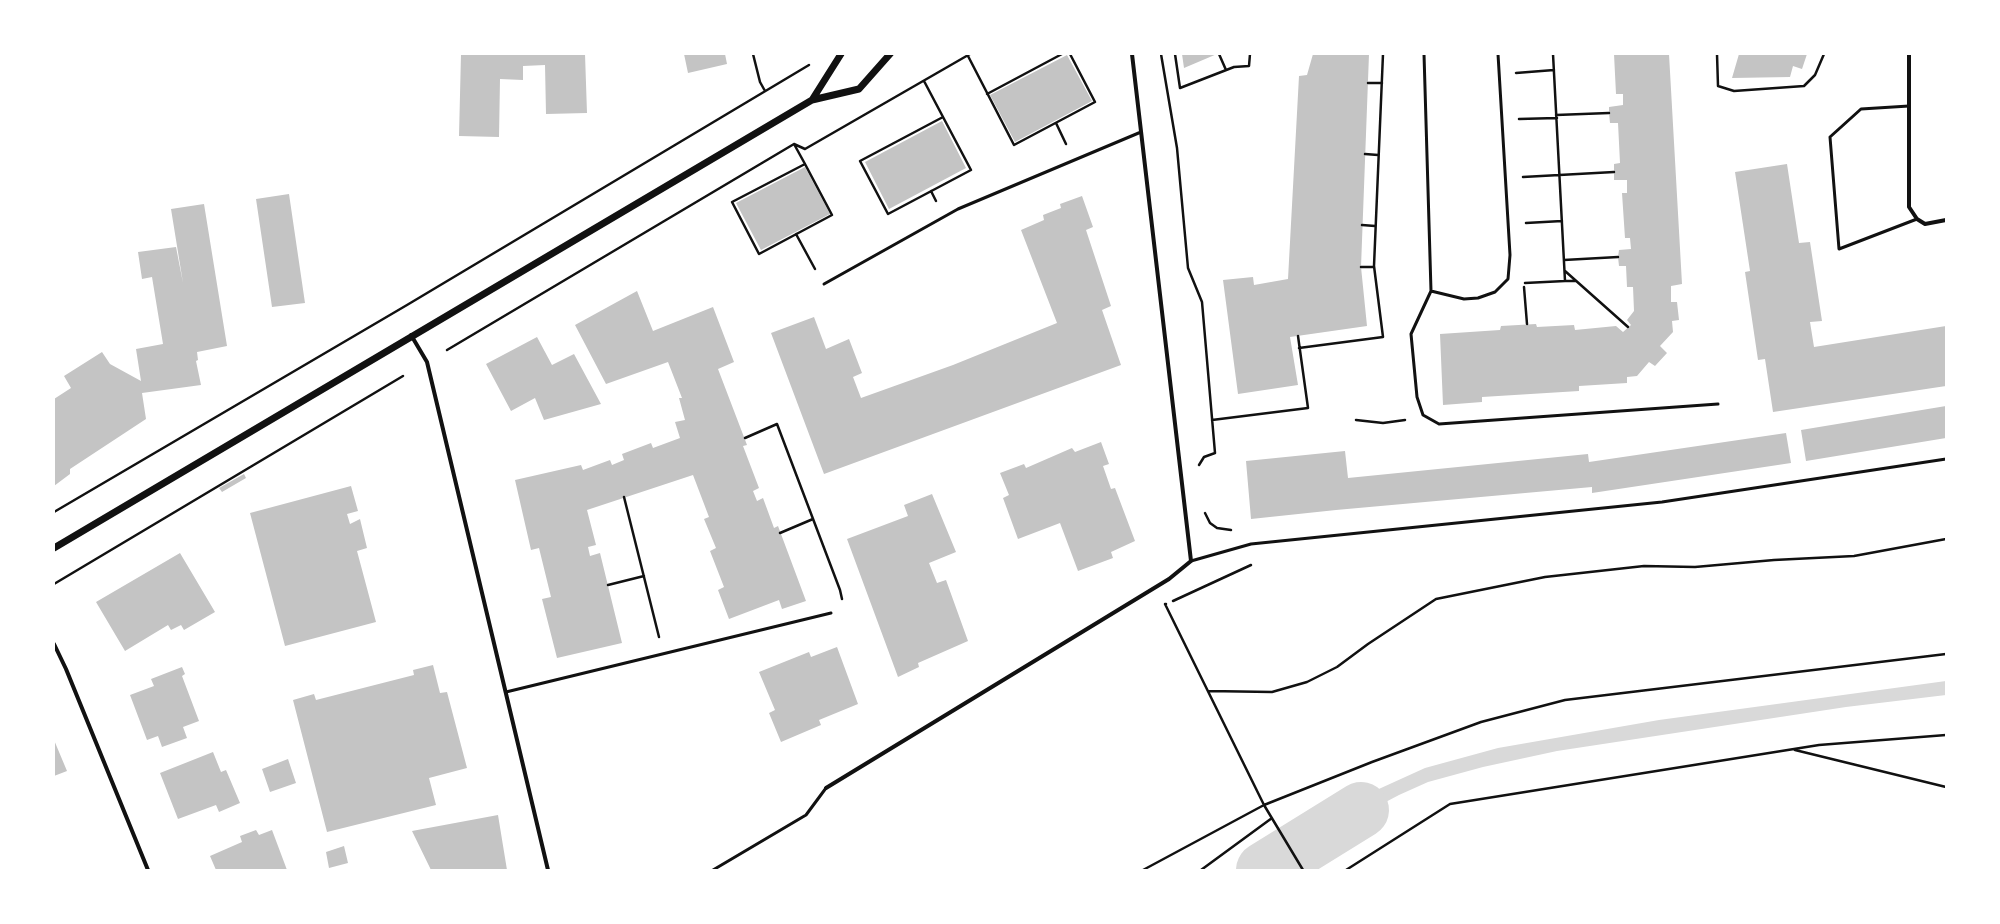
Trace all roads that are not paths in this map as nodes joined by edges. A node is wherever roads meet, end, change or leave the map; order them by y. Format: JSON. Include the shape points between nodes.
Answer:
{"nodes":[{"id":1,"x":841,"y":54,"type":"edge"},
{"id":2,"x":890,"y":54,"type":"edge"},
{"id":3,"x":1132,"y":54,"type":"edge"},
{"id":4,"x":1424,"y":54,"type":"edge"},
{"id":5,"x":1498,"y":54,"type":"edge"},
{"id":6,"x":1909,"y":54,"type":"edge"},
{"id":7,"x":812,"y":100,"type":"junction"},
{"id":8,"x":1909,"y":106,"type":"junction"},
{"id":9,"x":1141,"y":132,"type":"junction"},
{"id":10,"x":1917,"y":219,"type":"junction"},
{"id":11,"x":1946,"y":220,"type":"edge"},
{"id":12,"x":824,"y":284,"type":"dead end"},
{"id":13,"x":1431,"y":291,"type":"junction"},
{"id":14,"x":412,"y":335,"type":"junction"},
{"id":15,"x":1718,"y":404,"type":"dead end"},
{"id":16,"x":1946,"y":459,"type":"edge"},
{"id":17,"x":54,"y":548,"type":"edge"},
{"id":18,"x":1191,"y":561,"type":"junction"},
{"id":19,"x":831,"y":613,"type":"road end"},
{"id":20,"x":54,"y":644,"type":"edge"},
{"id":21,"x":506,"y":692,"type":"junction"},
{"id":22,"x":826,"y":788,"type":"joint"},
{"id":23,"x":148,"y":870,"type":"edge"},
{"id":24,"x":548,"y":870,"type":"edge"},
{"id":25,"x":713,"y":870,"type":"edge"}],
"edges":[{"from":1,"to":7,"type":"street"},
{"from":2,"to":7,"type":"street","via":[[859,89]]},
{"from":3,"to":9,"type":"street"},
{"from":4,"to":13,"type":"lane"},
{"from":5,"to":13,"type":"lane","via":[[1510,255],[1508,279],[1495,292],[1478,298],[1464,299]]},
{"from":6,"to":8,"type":"street"},
{"from":7,"to":14,"type":"street"},
{"from":8,"to":10,"type":"street","via":[[1909,207]]},
{"from":8,"to":10,"type":"lane","via":[[1861,109],[1830,137],[1839,249]]},
{"from":9,"to":12,"type":"lane","via":[[958,209]]},
{"from":9,"to":18,"type":"street"},
{"from":10,"to":11,"type":"street","via":[[1925,224]]},
{"from":13,"to":15,"type":"lane","via":[[1411,334],[1417,397],[1423,415],[1439,424]]},
{"from":14,"to":17,"type":"street"},
{"from":14,"to":21,"type":"street","via":[[427,362]]},
{"from":16,"to":18,"type":"lane","via":[[1662,502],[1251,544]]},
{"from":18,"to":22,"type":"street","via":[[1169,580]]},
{"from":19,"to":21,"type":"lane"},
{"from":20,"to":23,"type":"street"},
{"from":21,"to":24,"type":"street"},
{"from":22,"to":25,"type":"lane","via":[[806,815]]}]}
